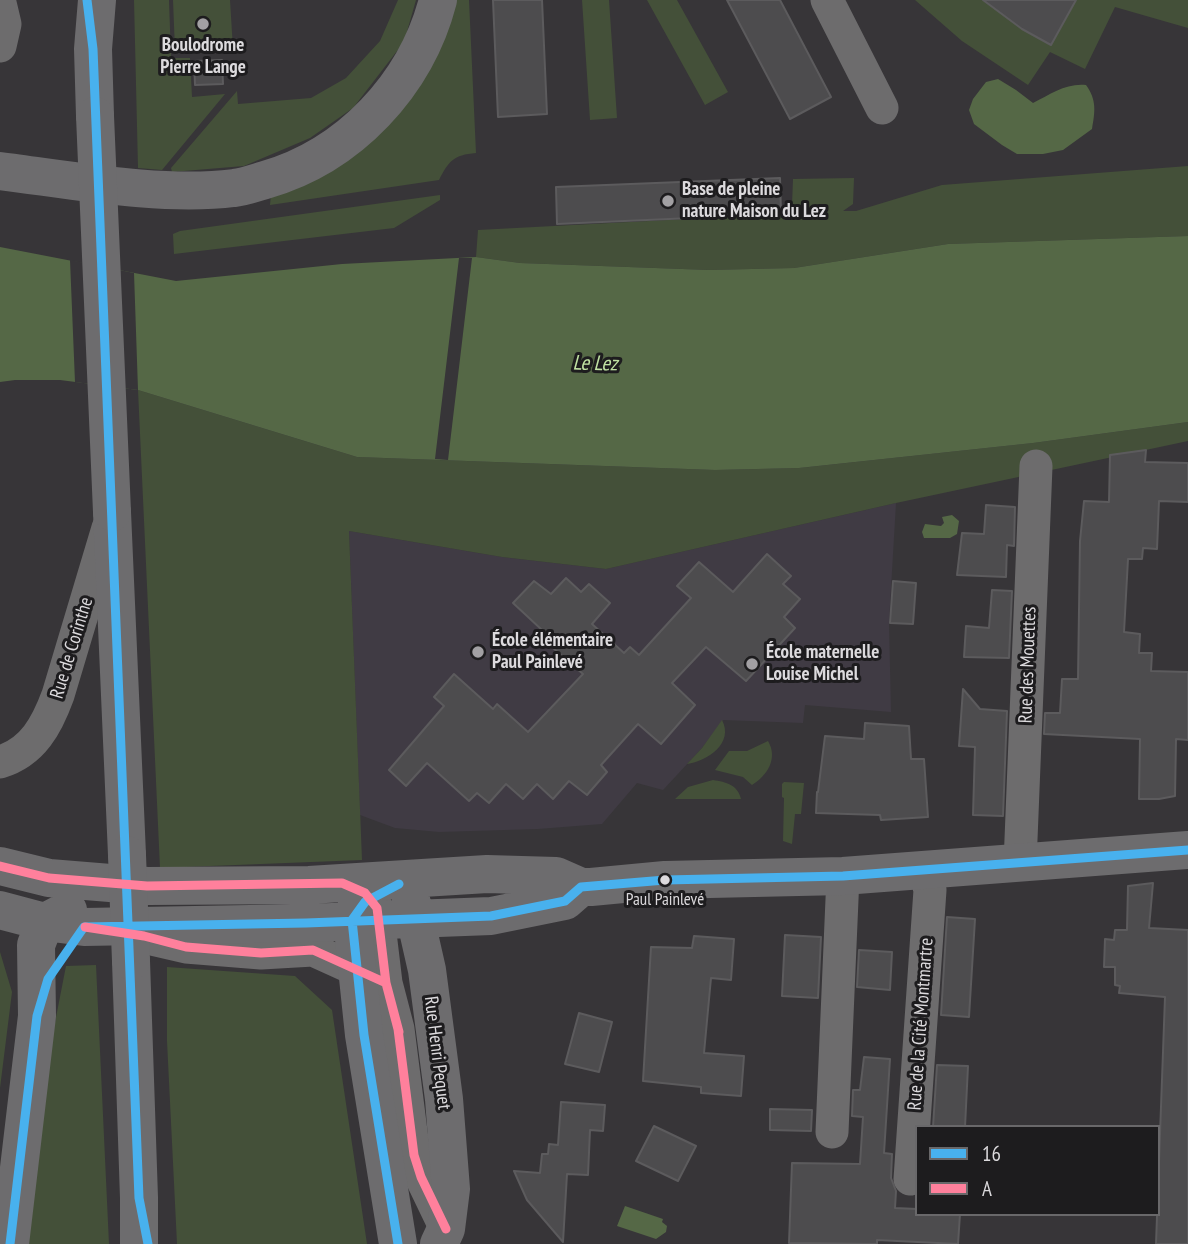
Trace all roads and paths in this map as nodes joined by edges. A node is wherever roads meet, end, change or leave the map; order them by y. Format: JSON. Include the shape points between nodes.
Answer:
{"nodes":[{"id":1,"x":87,"y":0,"type":"edge"},
{"id":2,"x":97,"y":0,"type":"edge"},
{"id":3,"x":438,"y":0,"type":"edge"},
{"id":4,"x":827,"y":0,"type":"edge"},
{"id":5,"x":0,"y":3,"type":"edge"},
{"id":6,"x":0,"y":46,"type":"edge"},
{"id":7,"x":93,"y":49,"type":"junction"},
{"id":8,"x":882,"y":108,"type":"dead end"},
{"id":9,"x":0,"y":171,"type":"edge"},
{"id":10,"x":1036,"y":466,"type":"dead end"},
{"id":11,"x":112,"y":512,"type":"junction"},
{"id":12,"x":0,"y":762,"type":"edge"},
{"id":13,"x":1188,"y":850,"type":"edge"},
{"id":14,"x":1020,"y":864,"type":"junction"},
{"id":15,"x":0,"y":866,"type":"edge"},
{"id":16,"x":924,"y":869,"type":"junction"},
{"id":17,"x":137,"y":870,"type":"junction"},
{"id":18,"x":844,"y":876,"type":"junction"},
{"id":19,"x":408,"y":880,"type":"junction"},
{"id":20,"x":581,"y":887,"type":"junction"},
{"id":21,"x":371,"y":908,"type":"junction"},
{"id":22,"x":0,"y":910,"type":"edge"},
{"id":23,"x":45,"y":922,"type":"junction"},
{"id":24,"x":84,"y":927,"type":"junction"},
{"id":25,"x":372,"y":976,"type":"junction"},
{"id":26,"x":37,"y":1016,"type":"junction"},
{"id":27,"x":832,"y":1132,"type":"dead end"},
{"id":28,"x":387,"y":1169,"type":"junction"},
{"id":29,"x":910,"y":1179,"type":"dead end"},
{"id":30,"x":139,"y":1198,"type":"junction"},
{"id":31,"x":452,"y":1239,"type":"edge"},
{"id":32,"x":10,"y":1244,"type":"edge"},
{"id":33,"x":139,"y":1244,"type":"edge"},
{"id":34,"x":148,"y":1244,"type":"edge"},
{"id":35,"x":398,"y":1244,"type":"edge"}],
"edges":[{"from":1,"to":7,"type":"main road"},
{"from":2,"to":7,"type":"main road"},
{"from":3,"to":9,"type":"main road","via":[[420,48],[381,106],[355,133],[282,175],[236,188],[181,191]]},
{"from":4,"to":8,"type":"street"},
{"from":5,"to":6,"type":"street","via":[[5,24]]},
{"from":7,"to":11,"type":"main road","bridge":true},
{"from":10,"to":14,"type":"street","name":"Rue des Mouettes"},
{"from":11,"to":12,"type":"street","name":"Rue de Corinthe","via":[[48,722],[32,743]]},
{"from":11,"to":17,"type":"main road"},
{"from":13,"to":14,"type":"main road"},
{"from":14,"to":16,"type":"main road"},
{"from":15,"to":17,"type":"main road","via":[[50,878]]},
{"from":16,"to":18,"type":"main road"},
{"from":16,"to":29,"type":"street","name":"Rue de la Cité Montmartre","via":[[930,890]]},
{"from":17,"to":21,"type":"main road"},
{"from":17,"to":23,"type":"main road","via":[[87,903]]},
{"from":17,"to":30,"type":"main road","bridge":true,"via":[[131,961]]},
{"from":18,"to":20,"type":"main road"},
{"from":18,"to":27,"type":"street"},
{"from":19,"to":20,"type":"main road","via":[[474,874],[556,876]]},
{"from":19,"to":21,"type":"main road","name":"Rue Henri Pequet"},
{"from":19,"to":21,"type":"main road"},
{"from":20,"to":21,"type":"main road","via":[[565,901],[491,916]]},
{"from":21,"to":24,"type":"main road","via":[[306,923]]},
{"from":21,"to":25,"type":"main road","name":"Rue Henri Pequet"},
{"from":21,"to":31,"type":"main road","name":"Rue Henri Pequet","via":[[427,971],[444,1099]]},
{"from":22,"to":23,"type":"main road"},
{"from":23,"to":24,"type":"main road"},
{"from":23,"to":26,"type":"main road","via":[[36,945]]},
{"from":24,"to":25,"type":"street","via":[[186,947],[261,953],[313,950]]},
{"from":24,"to":26,"type":"main road","via":[[48,979]]},
{"from":25,"to":28,"type":"main road","name":"Rue Henri Pequet","via":[[365,1035]]},
{"from":25,"to":31,"type":"street","via":[[398,1029],[414,1155]]},
{"from":26,"to":32,"type":"main road"},
{"from":28,"to":31,"type":"main road","name":"Rue Henri Pequet","via":[[421,1213]]},
{"from":28,"to":35,"type":"main road","name":"Rue Henri Pequet"},
{"from":30,"to":33,"type":"main road"},
{"from":30,"to":34,"type":"main road"}]}
